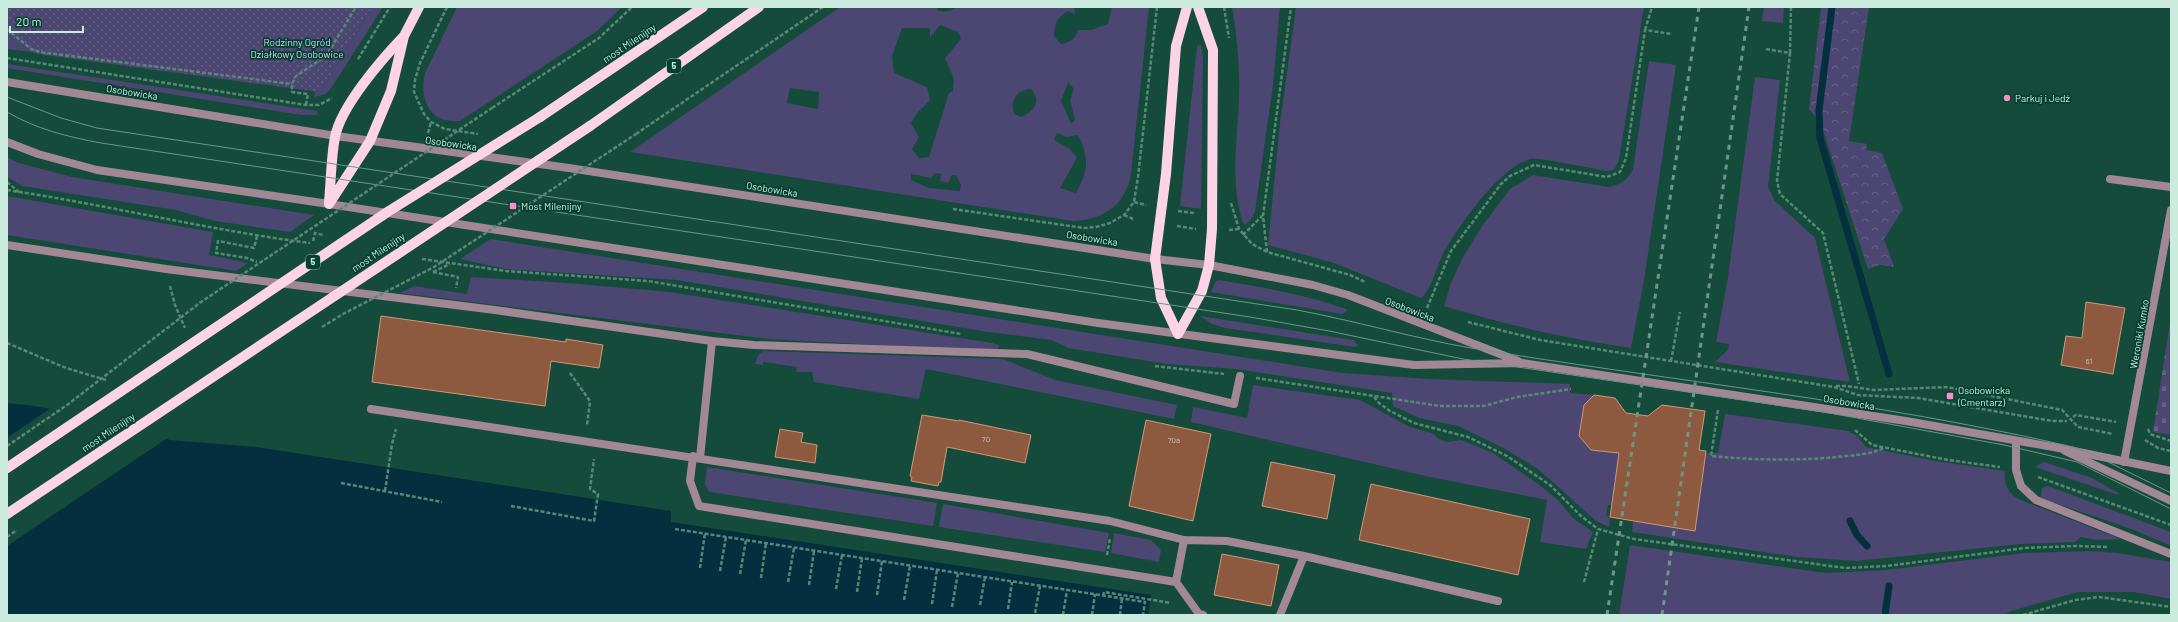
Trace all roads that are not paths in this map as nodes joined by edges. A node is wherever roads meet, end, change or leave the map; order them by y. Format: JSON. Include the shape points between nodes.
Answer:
{"nodes":[{"id":1,"x":419,"y":7,"type":"edge"},
{"id":2,"x":704,"y":7,"type":"edge"},
{"id":3,"x":759,"y":7,"type":"edge"},
{"id":4,"x":1187,"y":7,"type":"edge"},
{"id":5,"x":1198,"y":7,"type":"edge"},
{"id":6,"x":404,"y":36,"type":"junction"},
{"id":7,"x":7,"y":82,"type":"edge"},
{"id":8,"x":336,"y":136,"type":"junction"},
{"id":9,"x":370,"y":141,"type":"junction"},
{"id":10,"x":7,"y":142,"type":"edge"},
{"id":11,"x":2110,"y":179,"type":"dead end"},
{"id":12,"x":2171,"y":187,"type":"edge"},
{"id":13,"x":329,"y":204,"type":"junction"},
{"id":14,"x":2171,"y":210,"type":"edge"},
{"id":15,"x":7,"y":245,"type":"edge"},
{"id":16,"x":1155,"y":258,"type":"junction"},
{"id":17,"x":1209,"y":265,"type":"junction"},
{"id":18,"x":1178,"y":334,"type":"junction"},
{"id":19,"x":712,"y":341,"type":"junction"},
{"id":20,"x":1522,"y":363,"type":"junction"},
{"id":21,"x":1240,"y":376,"type":"dead end"},
{"id":22,"x":371,"y":409,"type":"dead end"},
{"id":23,"x":2016,"y":441,"type":"junction"},
{"id":24,"x":2059,"y":448,"type":"junction"},
{"id":25,"x":697,"y":457,"type":"junction"},
{"id":26,"x":2124,"y":462,"type":"junction"},
{"id":27,"x":7,"y":468,"type":"edge"},
{"id":28,"x":2171,"y":471,"type":"edge"},
{"id":29,"x":2171,"y":500,"type":"edge"},
{"id":30,"x":7,"y":514,"type":"edge"},
{"id":31,"x":1184,"y":540,"type":"junction"},
{"id":32,"x":2171,"y":554,"type":"edge"},
{"id":33,"x":1304,"y":556,"type":"junction"},
{"id":34,"x":1176,"y":582,"type":"junction"},
{"id":35,"x":1498,"y":601,"type":"dead end"},
{"id":36,"x":1203,"y":615,"type":"edge"},
{"id":37,"x":1280,"y":615,"type":"edge"}],
"edges":[{"from":1,"to":6,"type":"main road"},
{"from":2,"to":27,"type":"main road","name":"most Milenijny","number":"5","bridge":true,"via":[[540,117],[389,211]]},
{"from":3,"to":30,"type":"main road","name":"most Milenijny","number":"5","bridge":true,"via":[[590,126]]},
{"from":4,"to":16,"type":"main road","via":[[1176,46],[1166,174]]},
{"from":5,"to":17,"type":"main road","via":[[1213,50],[1212,229]]},
{"from":6,"to":8,"type":"main road","via":[[370,75],[345,114]]},
{"from":6,"to":9,"type":"main road","via":[[391,91]]},
{"from":7,"to":8,"type":"street","name":"Osobowicka"},
{"from":8,"to":9,"type":"street","name":"Osobowicka"},
{"from":8,"to":13,"type":"main road"},
{"from":9,"to":13,"type":"main road"},
{"from":9,"to":16,"type":"street","name":"Osobowicka","via":[[569,168]]},
{"from":10,"to":13,"type":"street","name":"Osobowicka","via":[[38,154],[97,170]]},
{"from":11,"to":12,"type":"street"},
{"from":13,"to":18,"type":"street","name":"Osobowicka"},
{"from":14,"to":26,"type":"street","name":"Weroniki Kumko"},
{"from":15,"to":19,"type":"street","via":[[166,269],[495,310]]},
{"from":16,"to":17,"type":"street","name":"Osobowicka"},
{"from":16,"to":18,"type":"main road","via":[[1161,298]]},
{"from":17,"to":18,"type":"main road","via":[[1202,291]]},
{"from":17,"to":20,"type":"street","name":"Osobowicka","via":[[1313,285],[1348,295]]},
{"from":18,"to":20,"type":"street","name":"Osobowicka","via":[[1414,365]]},
{"from":19,"to":21,"type":"street","via":[[754,345],[1027,354],[1234,404]]},
{"from":19,"to":25,"type":"street"},
{"from":20,"to":23,"type":"street","name":"Osobowicka","via":[[1906,421]]},
{"from":22,"to":25,"type":"street"},
{"from":23,"to":24,"type":"street","name":"Osobowicka"},
{"from":23,"to":32,"type":"street","via":[[2016,470],[2020,486],[2036,500]]},
{"from":24,"to":26,"type":"street","name":"Osobowicka"},
{"from":24,"to":29,"type":"street"},
{"from":25,"to":31,"type":"street","via":[[1114,522]]},
{"from":25,"to":34,"type":"street","via":[[690,481],[699,506]]},
{"from":26,"to":28,"type":"street","name":"Osobowicka"},
{"from":31,"to":33,"type":"street","via":[[1227,541]]},
{"from":31,"to":34,"type":"street"},
{"from":33,"to":35,"type":"street"},
{"from":33,"to":37,"type":"street"},
{"from":34,"to":36,"type":"street","via":[[1199,614]]}]}
